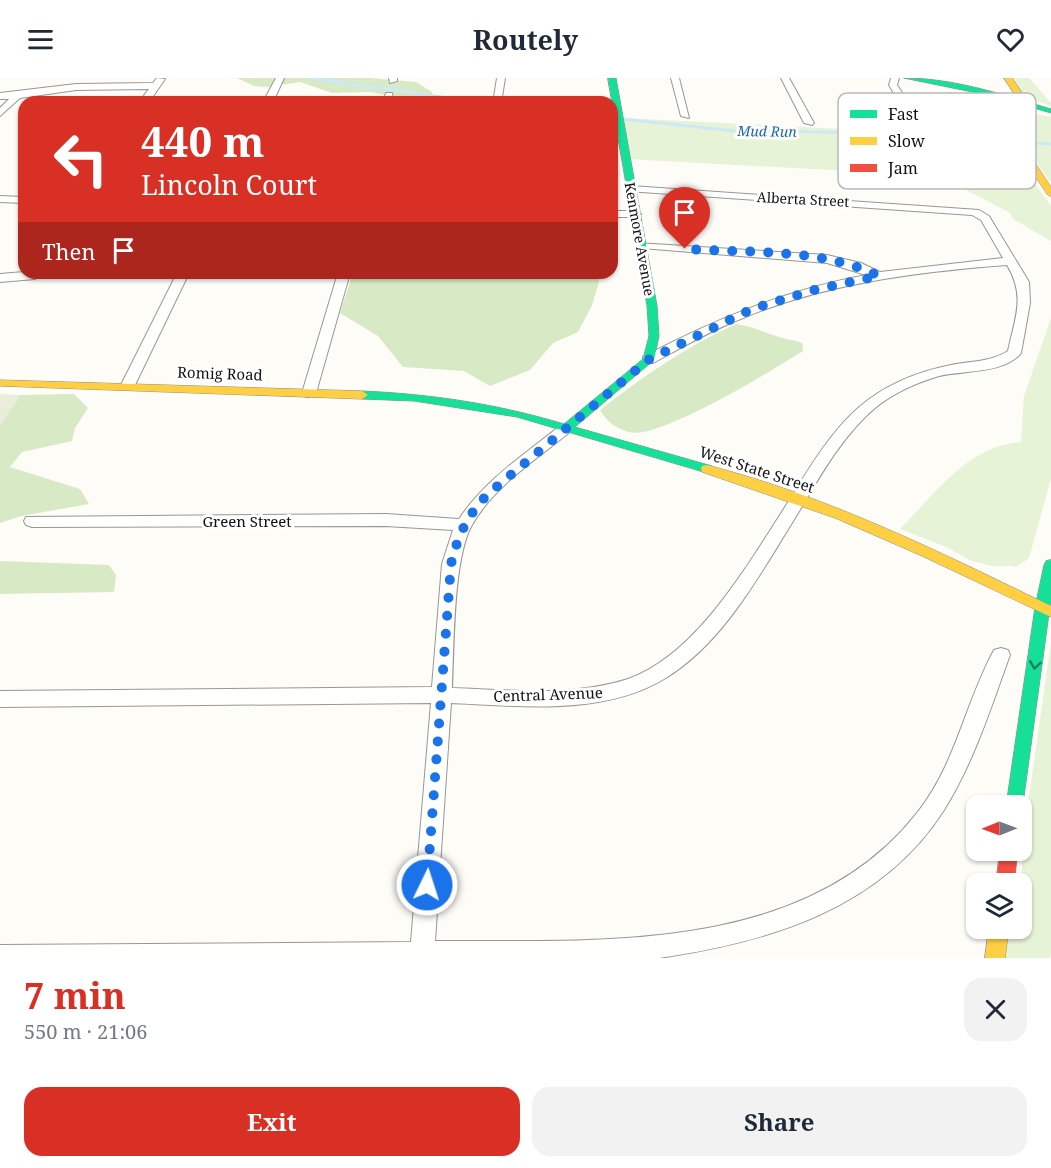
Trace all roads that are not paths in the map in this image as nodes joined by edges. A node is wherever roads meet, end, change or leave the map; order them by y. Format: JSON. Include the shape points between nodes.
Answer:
{"nodes":[{"id":1,"x":280,"y":78,"type":"edge"},
{"id":2,"x":501,"y":78,"type":"edge"},
{"id":3,"x":612,"y":78,"type":"edge"},
{"id":4,"x":675,"y":78,"type":"edge"},
{"id":5,"x":785,"y":78,"type":"edge"},
{"id":6,"x":895,"y":78,"type":"edge"},
{"id":7,"x":908,"y":78,"type":"edge"},
{"id":8,"x":997,"y":78,"type":"edge"},
{"id":9,"x":1008,"y":78,"type":"edge"},
{"id":10,"x":159,"y":82,"type":"edge"},
{"id":11,"x":898,"y":93,"type":"edge"},
{"id":12,"x":983,"y":93,"type":"edge"},
{"id":13,"x":1006,"y":93,"type":"edge"},
{"id":14,"x":1018,"y":93,"type":"edge"},
{"id":15,"x":0,"y":96,"type":"edge"},
{"id":16,"x":17,"y":96,"type":"junction"},
{"id":17,"x":148,"y":96,"type":"edge"},
{"id":18,"x":271,"y":96,"type":"edge"},
{"id":19,"x":498,"y":96,"type":"edge"},
{"id":20,"x":615,"y":96,"type":"edge"},
{"id":21,"x":1036,"y":106,"type":"edge"},
{"id":22,"x":1051,"y":111,"type":"edge"},
{"id":23,"x":0,"y":113,"type":"edge"},
{"id":24,"x":686,"y":116,"type":"dead end"},
{"id":25,"x":618,"y":119,"type":"edge"},
{"id":26,"x":809,"y":123,"type":"dead end"},
{"id":27,"x":1036,"y":171,"type":"edge"},
{"id":28,"x":631,"y":189,"type":"junction"},
{"id":29,"x":1051,"y":194,"type":"edge"},
{"id":30,"x":0,"y":199,"type":"edge"},
{"id":31,"x":18,"y":200,"type":"edge"},
{"id":32,"x":975,"y":212,"type":"joint"},
{"id":33,"x":618,"y":214,"type":"edge"},
{"id":34,"x":635,"y":214,"type":"junction"},
{"id":35,"x":641,"y":245,"type":"junction"},
{"id":36,"x":1011,"y":261,"type":"junction"},
{"id":37,"x":18,"y":276,"type":"edge"},
{"id":38,"x":879,"y":276,"type":"junction"},
{"id":39,"x":0,"y":278,"type":"edge"},
{"id":40,"x":180,"y":279,"type":"edge"},
{"id":41,"x":342,"y":279,"type":"edge"},
{"id":42,"x":648,"y":360,"type":"junction"},
{"id":43,"x":0,"y":384,"type":"edge"},
{"id":44,"x":127,"y":387,"type":"junction"},
{"id":45,"x":309,"y":393,"type":"junction"},
{"id":46,"x":438,"y":400,"type":"joint"},
{"id":47,"x":566,"y":428,"type":"junction"},
{"id":48,"x":799,"y":499,"type":"junction"},
{"id":49,"x":32,"y":521,"type":"dead end"},
{"id":50,"x":463,"y":525,"type":"junction"},
{"id":51,"x":1051,"y":565,"type":"edge"},
{"id":52,"x":1047,"y":609,"type":"edge"},
{"id":53,"x":1001,"y":655,"type":"dead end"},
{"id":54,"x":442,"y":695,"type":"junction"},
{"id":55,"x":0,"y":699,"type":"edge"},
{"id":56,"x":1018,"y":795,"type":"edge"},
{"id":57,"x":998,"y":939,"type":"edge"},
{"id":58,"x":0,"y":957,"type":"edge"},
{"id":59,"x":422,"y":957,"type":"edge"},
{"id":60,"x":995,"y":958,"type":"edge"}],
"edges":[{"from":1,"to":18,"type":"street"},
{"from":2,"to":19,"type":"street"},
{"from":3,"to":20,"type":"main road","name":"Kenmore Avenue"},
{"from":4,"to":24,"type":"street"},
{"from":5,"to":26,"type":"street"},
{"from":6,"to":11,"type":"street","via":[[893,85]]},
{"from":7,"to":12,"type":"main road"},
{"from":8,"to":13,"type":"main road"},
{"from":9,"to":14,"type":"main road"},
{"from":10,"to":16,"type":"street","via":[[76,87]]},
{"from":10,"to":17,"type":"street"},
{"from":15,"to":16,"type":"street"},
{"from":16,"to":23,"type":"street"},
{"from":21,"to":22,"type":"main road"},
{"from":25,"to":28,"type":"main road","name":"Kenmore Avenue"},
{"from":27,"to":29,"type":"main road"},
{"from":28,"to":32,"type":"street","name":"Alberta Street"},
{"from":28,"to":34,"type":"main road","name":"Kenmore Avenue"},
{"from":30,"to":31,"type":"street"},
{"from":32,"to":36,"type":"street","name":"Central Avenue","via":[[985,218]]},
{"from":33,"to":34,"type":"street"},
{"from":34,"to":35,"type":"main road","name":"Kenmore Avenue"},
{"from":35,"to":38,"type":"street","via":[[827,259]]},
{"from":35,"to":42,"type":"main road","name":"Kenmore Avenue","via":[[655,328]]},
{"from":36,"to":38,"type":"street"},
{"from":36,"to":48,"type":"street","name":"Central Avenue","via":[[1023,282],[1024,303],[1014,353],[1001,363],[929,375],[903,384],[879,399],[860,413],[834,445]]},
{"from":37,"to":39,"type":"street"},
{"from":38,"to":42,"type":"street","via":[[752,309]]},
{"from":40,"to":44,"type":"street"},
{"from":41,"to":45,"type":"street"},
{"from":42,"to":47,"type":"main road"},
{"from":43,"to":44,"type":"main road","name":"Romig Road"},
{"from":44,"to":45,"type":"main road","name":"Romig Road"},
{"from":45,"to":46,"type":"main road","name":"Romig Road"},
{"from":46,"to":47,"type":"main road","name":"West State Street","via":[[518,414]]},
{"from":47,"to":48,"type":"main road","name":"West State Street"},
{"from":47,"to":50,"type":"street","via":[[488,494]]},
{"from":48,"to":52,"type":"main road","name":"West State Street","via":[[924,550]]},
{"from":48,"to":54,"type":"street","name":"Central Avenue","via":[[726,606],[692,647],[653,677],[619,689],[583,695]]},
{"from":49,"to":50,"type":"street","name":"Green Street","via":[[387,520]]},
{"from":50,"to":54,"type":"street","via":[[451,564]]},
{"from":51,"to":52,"type":"main road"},
{"from":52,"to":56,"type":"main road","one_way":true},
{"from":53,"to":59,"type":"street","via":[[945,788],[926,819],[897,853],[842,894],[748,931],[694,943],[609,952]]},
{"from":54,"to":55,"type":"street","name":"Central Avenue"},
{"from":54,"to":59,"type":"street"},
{"from":57,"to":60,"type":"main road"},
{"from":58,"to":59,"type":"street"}]}
